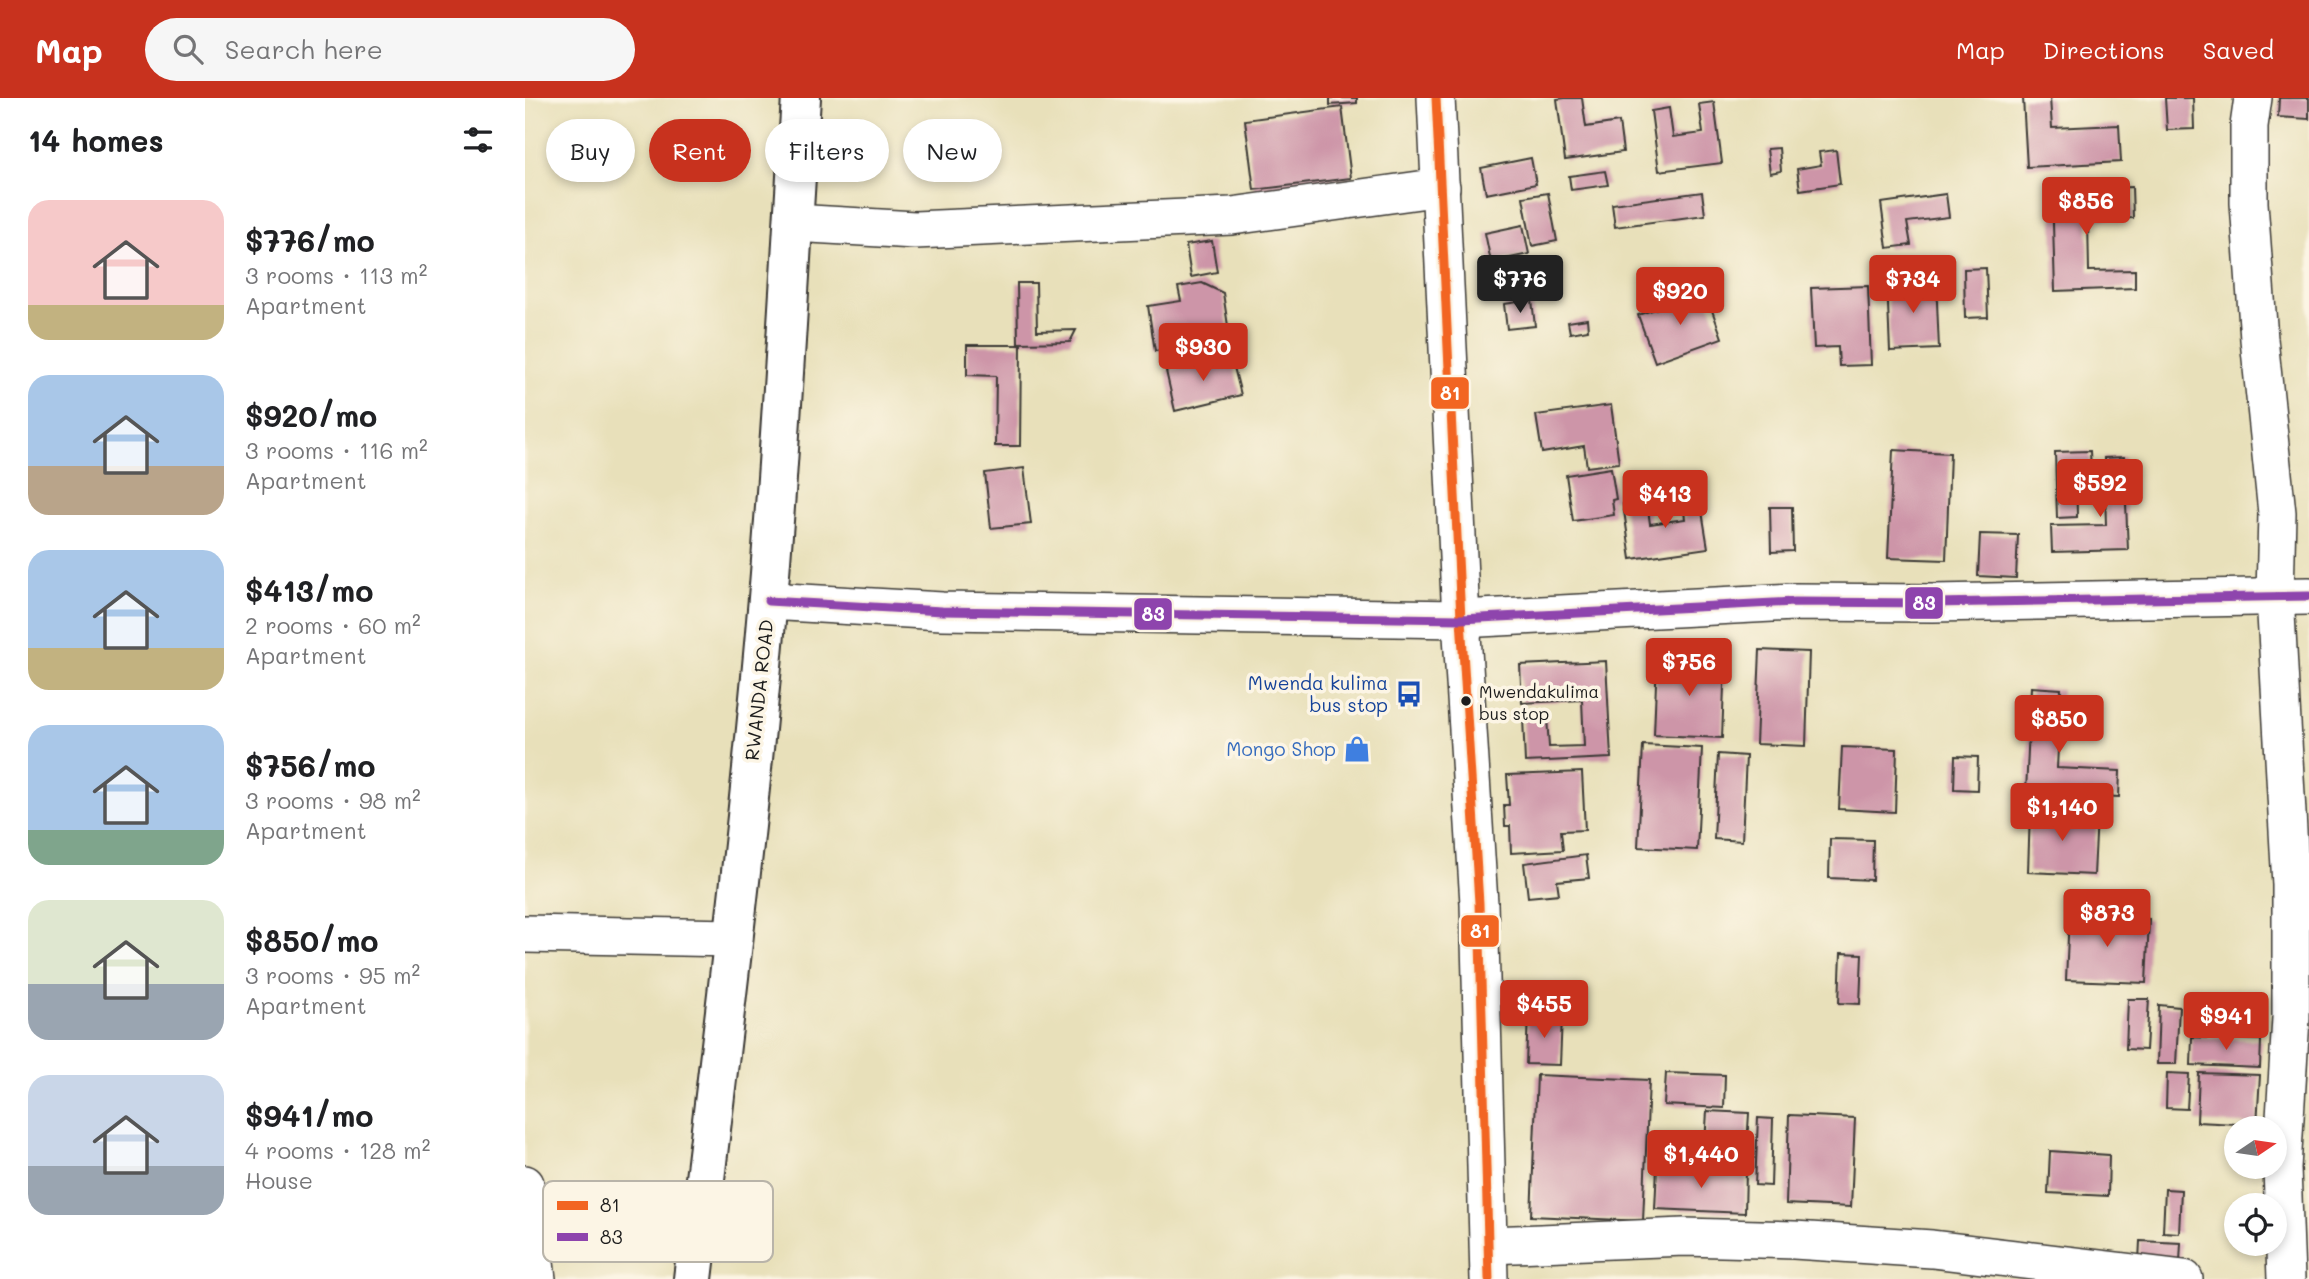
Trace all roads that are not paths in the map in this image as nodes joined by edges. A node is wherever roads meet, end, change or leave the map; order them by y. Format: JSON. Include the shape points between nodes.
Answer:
{"nodes":[{"id":1,"x":801,"y":98,"type":"edge"},
{"id":2,"x":1436,"y":98,"type":"edge"},
{"id":3,"x":2253,"y":98,"type":"edge"},
{"id":4,"x":1441,"y":187,"type":"junction"},
{"id":5,"x":793,"y":223,"type":"junction"},
{"id":6,"x":2292,"y":596,"type":"edge"},
{"id":7,"x":768,"y":601,"type":"junction"},
{"id":8,"x":1461,"y":620,"type":"junction"},
{"id":9,"x":525,"y":934,"type":"edge"},
{"id":10,"x":734,"y":938,"type":"junction"},
{"id":11,"x":705,"y":1181,"type":"edge"},
{"id":12,"x":525,"y":1184,"type":"edge"},
{"id":13,"x":1489,"y":1262,"type":"edge"},
{"id":14,"x":537,"y":1279,"type":"edge"},
{"id":15,"x":2184,"y":1279,"type":"edge"},
{"id":16,"x":2286,"y":1279,"type":"edge"}],
"edges":[{"from":1,"to":5,"type":"highway","name":"RWANDA ROAD"},
{"from":2,"to":4,"type":"street"},
{"from":3,"to":6,"type":"street","via":[[2249,203],[2255,302],[2277,513]]},
{"from":4,"to":5,"type":"street","via":[[1232,216],[915,230]]},
{"from":4,"to":8,"type":"street"},
{"from":5,"to":7,"type":"highway","name":"RWANDA ROAD"},
{"from":6,"to":8,"type":"street","via":[[1794,602]]},
{"from":6,"to":16,"type":"street","via":[[2291,1018],[2282,1168]]},
{"from":7,"to":8,"type":"street","via":[[942,611]]},
{"from":7,"to":10,"type":"highway","name":"RWANDA ROAD"},
{"from":8,"to":13,"type":"street","via":[[1479,903]]},
{"from":9,"to":10,"type":"street"},
{"from":10,"to":11,"type":"highway","name":"RWANDA ROAD"},
{"from":12,"to":14,"type":"street"},
{"from":13,"to":15,"type":"street","via":[[1684,1237],[1932,1249]]}]}
